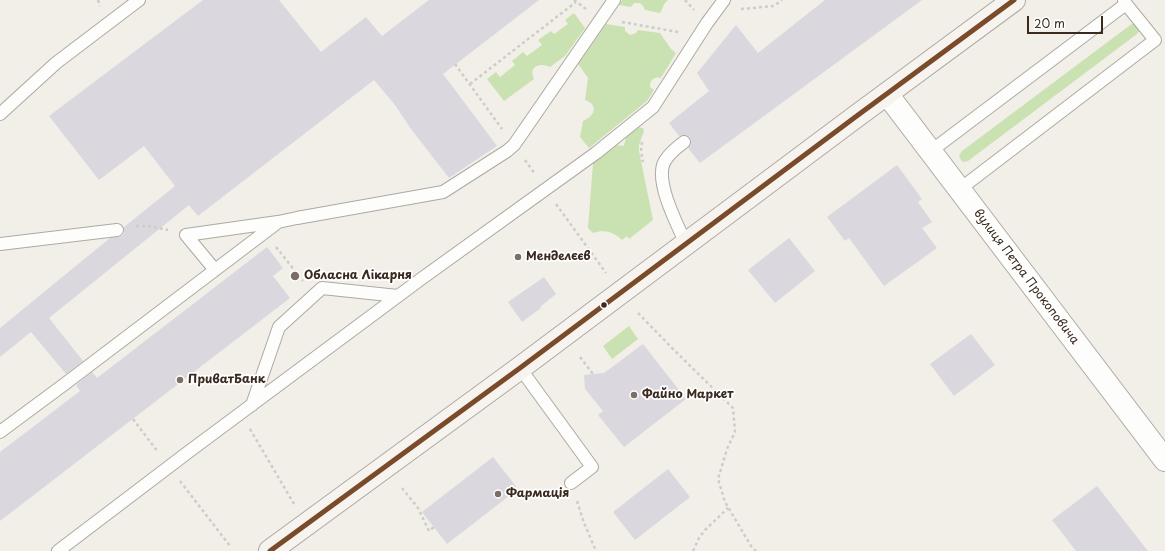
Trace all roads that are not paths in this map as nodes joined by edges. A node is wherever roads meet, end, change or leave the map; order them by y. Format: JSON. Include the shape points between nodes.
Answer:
{"nodes":[{"id":1,"x":139,"y":0,"type":"edge"},
{"id":2,"x":614,"y":0,"type":"edge"},
{"id":3,"x":724,"y":0,"type":"edge"},
{"id":4,"x":1014,"y":0,"type":"edge"},
{"id":5,"x":1125,"y":2,"type":"edge"},
{"id":6,"x":887,"y":94,"type":"junction"},
{"id":7,"x":0,"y":114,"type":"edge"},
{"id":8,"x":684,"y":142,"type":"dead end"},
{"id":9,"x":931,"y":151,"type":"junction"},
{"id":10,"x":960,"y":189,"type":"junction"},
{"id":11,"x":278,"y":222,"type":"junction"},
{"id":12,"x":117,"y":230,"type":"road end"},
{"id":13,"x":0,"y":244,"type":"edge"},
{"id":14,"x":686,"y":244,"type":"junction"},
{"id":15,"x":215,"y":270,"type":"junction"},
{"id":16,"x":398,"y":296,"type":"junction"},
{"id":17,"x":520,"y":368,"type":"junction"},
{"id":18,"x":252,"y":405,"type":"junction"},
{"id":19,"x":0,"y":432,"type":"edge"},
{"id":20,"x":1165,"y":460,"type":"edge"},
{"id":21,"x":571,"y":483,"type":"road end"},
{"id":22,"x":58,"y":551,"type":"edge"},
{"id":23,"x":270,"y":551,"type":"edge"}],
"edges":[{"from":1,"to":7,"type":"lane","via":[[56,63]]},
{"from":2,"to":11,"type":"lane","via":[[514,145],[507,151],[443,192]]},
{"from":3,"to":16,"type":"lane","via":[[652,107],[596,153]]},
{"from":4,"to":6,"type":"street"},
{"from":5,"to":9,"type":"lane"},
{"from":5,"to":10,"type":"lane","via":[[1155,40]]},
{"from":6,"to":9,"type":"street","name":"вулиця Петра Прокоповича"},
{"from":6,"to":14,"type":"street"},
{"from":8,"to":14,"type":"lane","via":[[663,164],[662,182]]},
{"from":9,"to":10,"type":"street","name":"вулиця Петра Прокоповича"},
{"from":10,"to":20,"type":"street","name":"вулиця Петра Прокоповича"},
{"from":11,"to":15,"type":"lane"},
{"from":11,"to":15,"type":"lane","via":[[186,235]]},
{"from":12,"to":13,"type":"lane"},
{"from":14,"to":17,"type":"street"},
{"from":15,"to":19,"type":"lane"},
{"from":16,"to":18,"type":"lane"},
{"from":16,"to":18,"type":"lane","via":[[322,288],[279,327]]},
{"from":17,"to":21,"type":"lane","via":[[592,467]]},
{"from":17,"to":23,"type":"street"},
{"from":18,"to":22,"type":"lane"}]}
